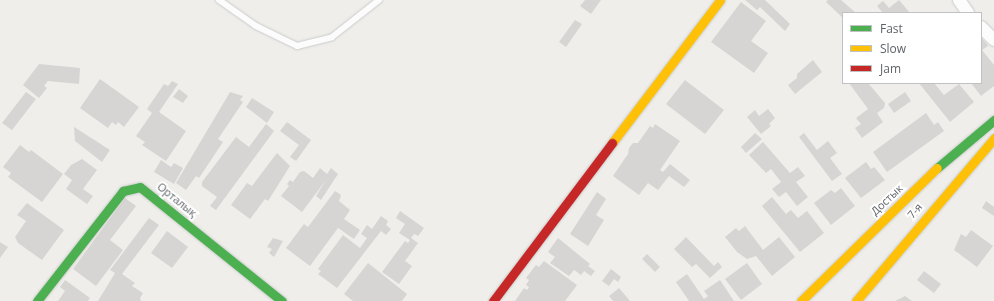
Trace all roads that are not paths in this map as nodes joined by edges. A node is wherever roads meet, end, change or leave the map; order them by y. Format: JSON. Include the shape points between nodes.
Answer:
{"nodes":[{"id":1,"x":219,"y":0,"type":"edge"},
{"id":2,"x":379,"y":0,"type":"edge"},
{"id":3,"x":720,"y":0,"type":"edge"},
{"id":4,"x":958,"y":0,"type":"edge"},
{"id":5,"x":967,"y":12,"type":"edge"},
{"id":6,"x":982,"y":28,"type":"edge"},
{"id":7,"x":994,"y":40,"type":"edge"},
{"id":8,"x":994,"y":120,"type":"edge"},
{"id":9,"x":994,"y":138,"type":"edge"},
{"id":10,"x":37,"y":301,"type":"edge"},
{"id":11,"x":282,"y":301,"type":"edge"},
{"id":12,"x":493,"y":301,"type":"edge"},
{"id":13,"x":801,"y":301,"type":"edge"},
{"id":14,"x":856,"y":301,"type":"edge"}],
"edges":[{"from":1,"to":2,"type":"lane","via":[[256,26],[297,46],[332,37]]},
{"from":3,"to":12,"type":"street"},
{"from":4,"to":5,"type":"street"},
{"from":6,"to":7,"type":"street"},
{"from":8,"to":13,"type":"street","name":"Достык","via":[[930,174]]},
{"from":9,"to":14,"type":"street","name":"7-я","via":[[969,164]]},
{"from":10,"to":11,"type":"street","name":"Орталық","via":[[123,191],[140,187]]}]}
